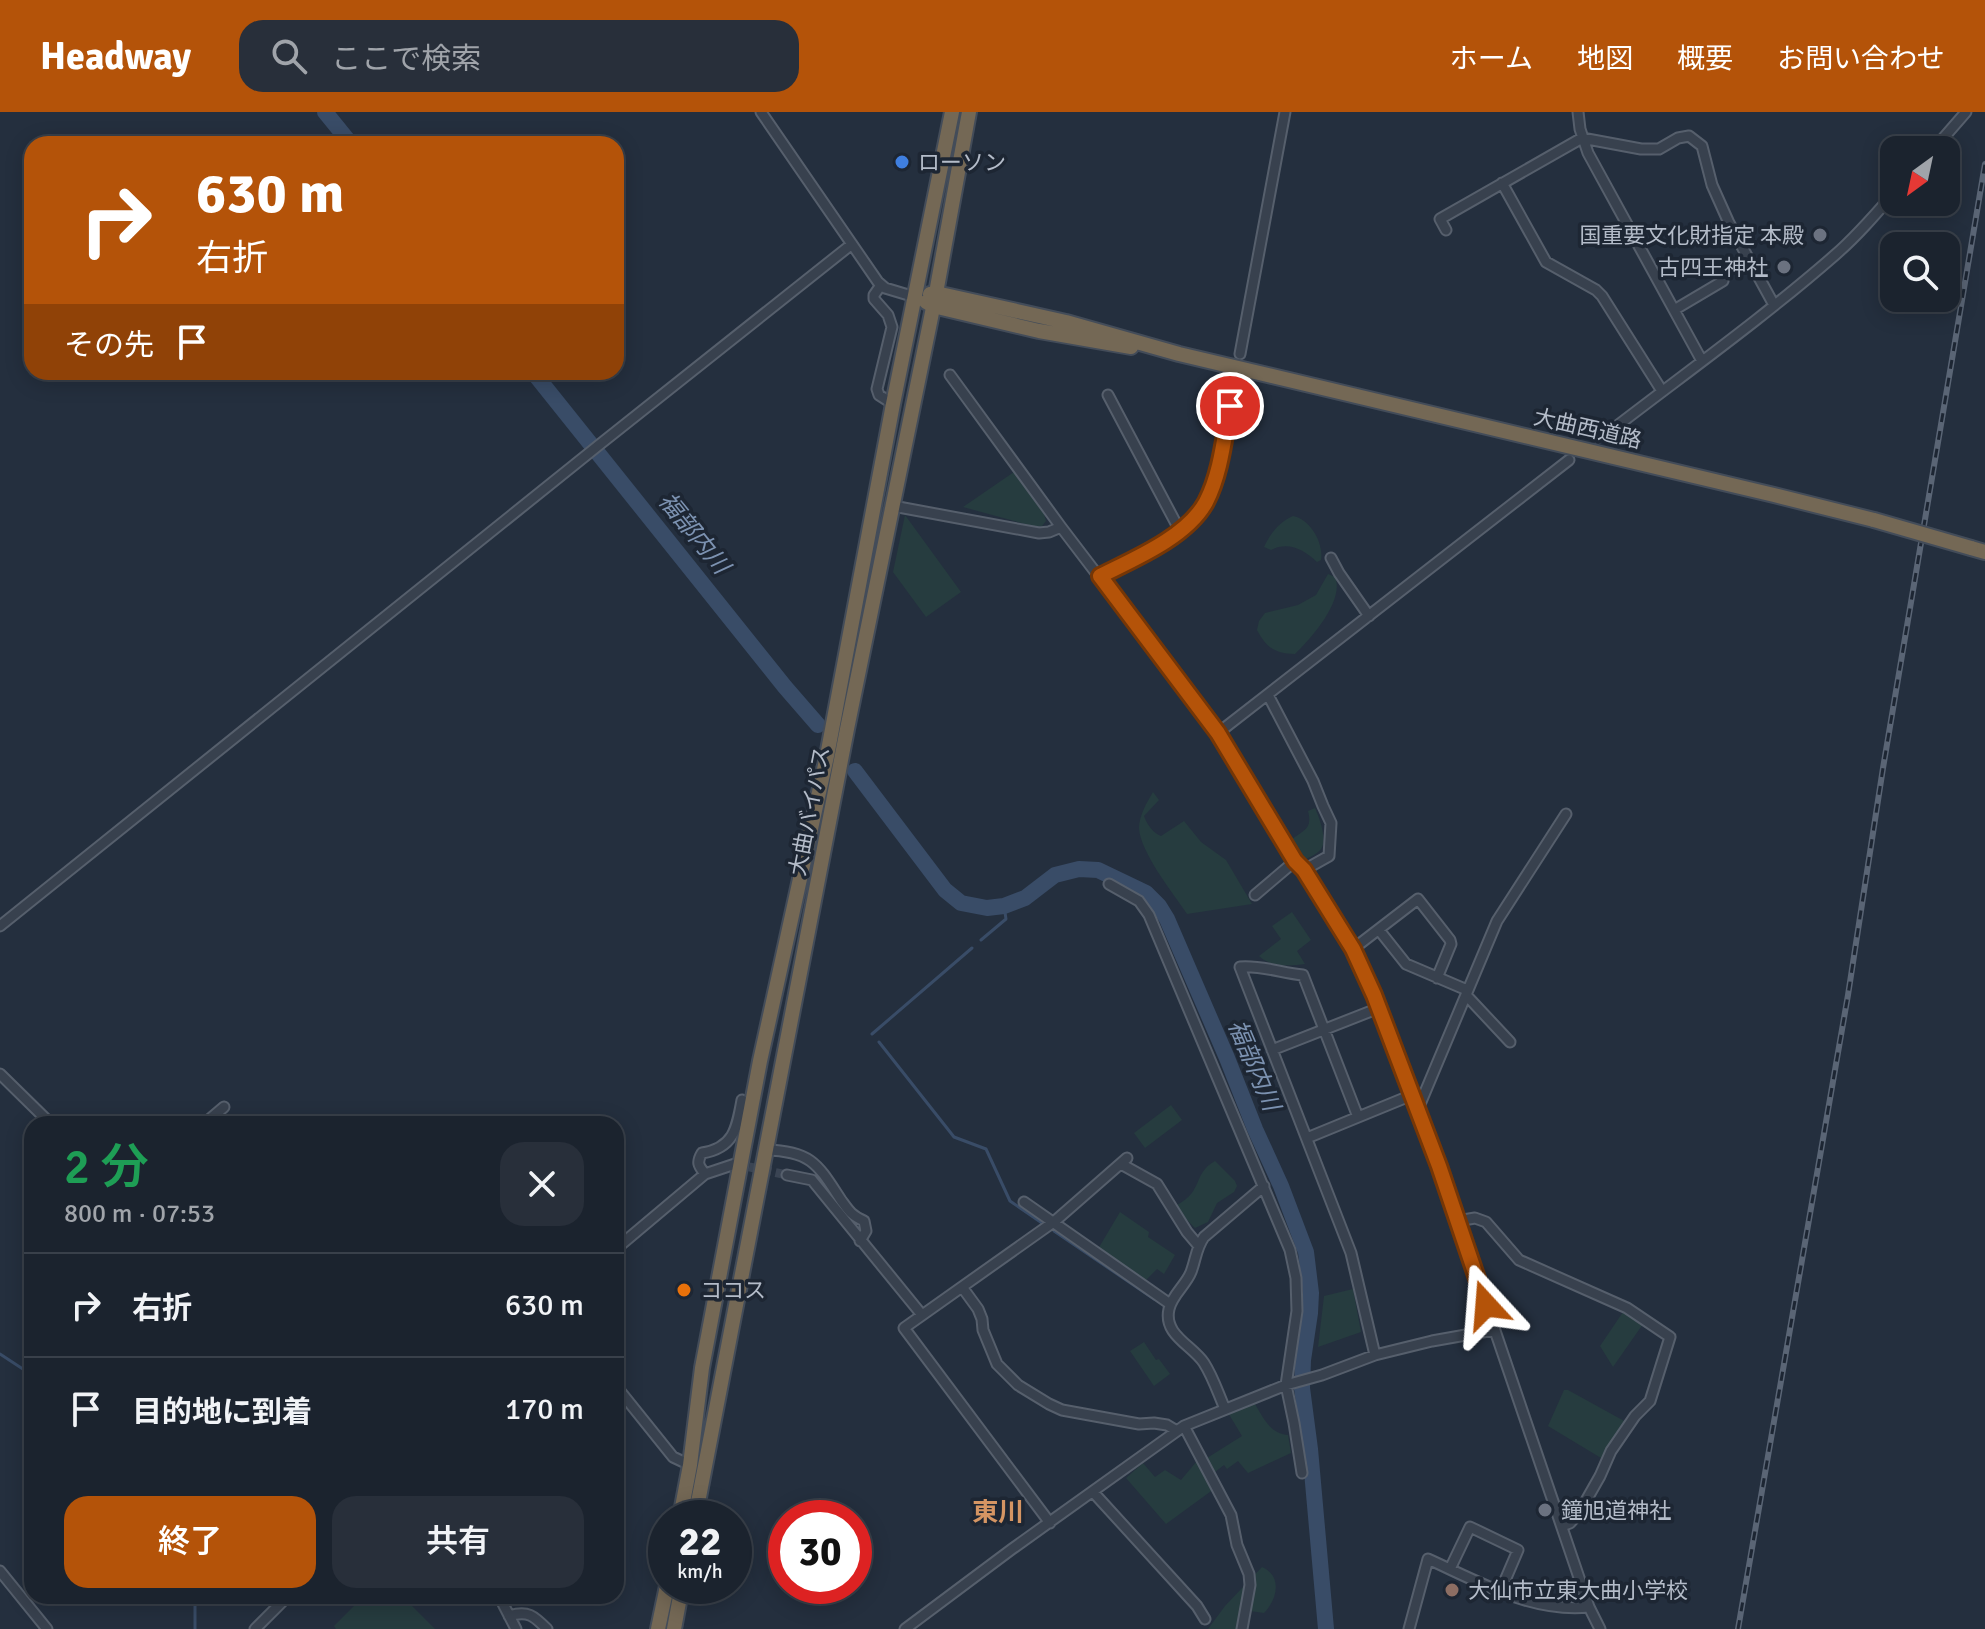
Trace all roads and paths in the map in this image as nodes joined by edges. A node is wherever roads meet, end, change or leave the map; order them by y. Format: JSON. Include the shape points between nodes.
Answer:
{"nodes":[{"id":1,"x":761,"y":112,"type":"edge"},
{"id":2,"x":952,"y":112,"type":"edge"},
{"id":3,"x":969,"y":112,"type":"edge"},
{"id":4,"x":1285,"y":112,"type":"edge"},
{"id":5,"x":1578,"y":112,"type":"edge"},
{"id":6,"x":1966,"y":112,"type":"edge"},
{"id":7,"x":1945,"y":136,"type":"edge"},
{"id":8,"x":1582,"y":138,"type":"junction"},
{"id":9,"x":1502,"y":183,"type":"junction"},
{"id":10,"x":1880,"y":209,"type":"edge"},
{"id":11,"x":1446,"y":230,"type":"dead end"},
{"id":12,"x":852,"y":244,"type":"junction"},
{"id":13,"x":1723,"y":281,"type":"dead end"},
{"id":14,"x":881,"y":285,"type":"junction"},
{"id":15,"x":915,"y":297,"type":"junction"},
{"id":16,"x":934,"y":299,"type":"junction"},
{"id":17,"x":1774,"y":305,"type":"junction"},
{"id":18,"x":1674,"y":310,"type":"junction"},
{"id":19,"x":1240,"y":354,"type":"dead end"},
{"id":20,"x":1702,"y":361,"type":"junction"},
{"id":21,"x":950,"y":375,"type":"dead end"},
{"id":22,"x":1235,"y":381,"type":"dead end"},
{"id":23,"x":1662,"y":391,"type":"junction"},
{"id":24,"x":1108,"y":395,"type":"dead end"},
{"id":25,"x":893,"y":404,"type":"junction"},
{"id":26,"x":1613,"y":429,"type":"tunnel mouth"},
{"id":27,"x":1569,"y":460,"type":"dead end"},
{"id":28,"x":893,"y":506,"type":"junction"},
{"id":29,"x":1061,"y":527,"type":"junction"},
{"id":30,"x":1180,"y":531,"type":"junction"},
{"id":31,"x":1978,"y":550,"type":"edge"},
{"id":32,"x":1331,"y":558,"type":"dead end"},
{"id":33,"x":1100,"y":576,"type":"junction"},
{"id":34,"x":1369,"y":616,"type":"junction"},
{"id":35,"x":1268,"y":695,"type":"junction"},
{"id":36,"x":1218,"y":733,"type":"junction"},
{"id":37,"x":1566,"y":814,"type":"dead end"},
{"id":38,"x":1295,"y":861,"type":"junction"},
{"id":39,"x":1304,"y":870,"type":"junction"},
{"id":40,"x":1109,"y":884,"type":"dead end"},
{"id":41,"x":1255,"y":895,"type":"dead end"},
{"id":42,"x":0,"y":926,"type":"edge"},
{"id":43,"x":1379,"y":930,"type":"junction"},
{"id":44,"x":1353,"y":949,"type":"junction"},
{"id":45,"x":1437,"y":978,"type":"junction"},
{"id":46,"x":1467,"y":992,"type":"junction"},
{"id":47,"x":1379,"y":1008,"type":"junction"},
{"id":48,"x":1324,"y":1030,"type":"junction"},
{"id":49,"x":1510,"y":1042,"type":"dead end"},
{"id":50,"x":1272,"y":1050,"type":"junction"},
{"id":51,"x":0,"y":1074,"type":"edge"},
{"id":52,"x":1412,"y":1095,"type":"junction"},
{"id":53,"x":224,"y":1107,"type":"dead end"},
{"id":54,"x":751,"y":1108,"type":"junction"},
{"id":55,"x":1418,"y":1109,"type":"junction"},
{"id":56,"x":43,"y":1116,"type":"edge"},
{"id":57,"x":213,"y":1116,"type":"edge"},
{"id":58,"x":1358,"y":1117,"type":"junction"},
{"id":59,"x":1307,"y":1138,"type":"junction"},
{"id":60,"x":766,"y":1150,"type":"junction"},
{"id":61,"x":735,"y":1164,"type":"tunnel mouth"},
{"id":62,"x":705,"y":1174,"type":"junction"},
{"id":63,"x":787,"y":1175,"type":"tunnel mouth"},
{"id":64,"x":1264,"y":1186,"type":"junction"},
{"id":65,"x":1024,"y":1202,"type":"dead end"},
{"id":66,"x":1457,"y":1221,"type":"junction"},
{"id":67,"x":1053,"y":1223,"type":"junction"},
{"id":68,"x":860,"y":1241,"type":"junction"},
{"id":69,"x":624,"y":1242,"type":"edge"},
{"id":70,"x":1198,"y":1245,"type":"junction"},
{"id":71,"x":962,"y":1287,"type":"junction"},
{"id":72,"x":1170,"y":1304,"type":"junction"},
{"id":73,"x":922,"y":1315,"type":"junction"},
{"id":74,"x":1494,"y":1330,"type":"junction"},
{"id":75,"x":1375,"y":1355,"type":"junction"},
{"id":76,"x":1289,"y":1385,"type":"junction"},
{"id":77,"x":624,"y":1396,"type":"edge"},
{"id":78,"x":1225,"y":1409,"type":"junction"},
{"id":79,"x":1180,"y":1428,"type":"junction"},
{"id":80,"x":690,"y":1465,"type":"junction"},
{"id":81,"x":1302,"y":1473,"type":"dead end"},
{"id":82,"x":1093,"y":1492,"type":"junction"},
{"id":83,"x":683,"y":1500,"type":"edge"},
{"id":84,"x":698,"y":1500,"type":"edge"},
{"id":85,"x":1050,"y":1523,"type":"junction"},
{"id":86,"x":1562,"y":1526,"type":"junction"},
{"id":87,"x":1450,"y":1569,"type":"junction"},
{"id":88,"x":0,"y":1571,"type":"edge"},
{"id":89,"x":1500,"y":1592,"type":"junction"},
{"id":90,"x":24,"y":1601,"type":"edge"},
{"id":91,"x":27,"y":1604,"type":"edge"},
{"id":92,"x":280,"y":1604,"type":"edge"},
{"id":93,"x":503,"y":1604,"type":"edge"},
{"id":94,"x":663,"y":1604,"type":"edge"},
{"id":95,"x":679,"y":1604,"type":"edge"},
{"id":96,"x":1589,"y":1607,"type":"junction"},
{"id":97,"x":509,"y":1616,"type":"junction"},
{"id":98,"x":1205,"y":1619,"type":"dead end"},
{"id":99,"x":47,"y":1629,"type":"edge"},
{"id":100,"x":255,"y":1629,"type":"edge"},
{"id":101,"x":516,"y":1629,"type":"edge"},
{"id":102,"x":547,"y":1629,"type":"edge"},
{"id":103,"x":658,"y":1629,"type":"edge"},
{"id":104,"x":674,"y":1629,"type":"edge"},
{"id":105,"x":905,"y":1629,"type":"edge"},
{"id":106,"x":1242,"y":1629,"type":"edge"},
{"id":107,"x":1409,"y":1629,"type":"edge"},
{"id":108,"x":1600,"y":1629,"type":"edge"}],
"edges":[{"from":1,"to":12,"type":"street"},
{"from":2,"to":15,"type":"highway","name":"大曲バイパス"},
{"from":3,"to":16,"type":"highway","name":"大曲バイパス"},
{"from":4,"to":19,"type":"street"},
{"from":5,"to":8,"type":"street"},
{"from":6,"to":7,"type":"street"},
{"from":8,"to":9,"type":"street"},
{"from":8,"to":17,"type":"street","via":[[1641,149],[1663,148],[1684,136],[1699,142],[1729,223]]},
{"from":8,"to":18,"type":"street"},
{"from":9,"to":11,"type":"street","via":[[1440,219]]},
{"from":9,"to":23,"type":"street","via":[[1546,262],[1602,296]]},
{"from":10,"to":17,"type":"street"},
{"from":12,"to":14,"type":"street"},
{"from":12,"to":42,"type":"street"},
{"from":13,"to":18,"type":"street"},
{"from":14,"to":15,"type":"street"},
{"from":14,"to":25,"type":"street","via":[[874,299],[892,327],[877,389]]},
{"from":15,"to":16,"type":"highway","name":"大曲西道路"},
{"from":15,"to":25,"type":"highway","name":"大曲バイパス"},
{"from":16,"to":28,"type":"highway","name":"大曲バイパス"},
{"from":16,"to":31,"type":"highway","name":"大曲西道路","bridge":true,"via":[[1053,334],[1179,354],[1729,484]]},
{"from":17,"to":20,"type":"street"},
{"from":18,"to":20,"type":"street"},
{"from":20,"to":23,"type":"street"},
{"from":21,"to":29,"type":"street"},
{"from":22,"to":30,"type":"street","via":[[1215,480],[1195,518]]},
{"from":23,"to":26,"type":"street"},
{"from":24,"to":30,"type":"street"},
{"from":25,"to":54,"type":"highway","name":"大曲バイパス","via":[[827,756]]},
{"from":27,"to":34,"type":"street"},
{"from":28,"to":29,"type":"street","via":[[1039,533]]},
{"from":28,"to":60,"type":"highway","name":"大曲バイパス"},
{"from":29,"to":33,"type":"street"},
{"from":30,"to":33,"type":"street"},
{"from":32,"to":34,"type":"street"},
{"from":33,"to":36,"type":"street"},
{"from":34,"to":35,"type":"street"},
{"from":35,"to":36,"type":"street"},
{"from":35,"to":39,"type":"street","via":[[1331,823],[1329,856]]},
{"from":36,"to":38,"type":"street"},
{"from":37,"to":46,"type":"street","via":[[1497,921]]},
{"from":38,"to":39,"type":"street"},
{"from":38,"to":41,"type":"street"},
{"from":39,"to":44,"type":"street"},
{"from":40,"to":64,"type":"street","via":[[1139,901],[1149,915]]},
{"from":43,"to":44,"type":"street"},
{"from":43,"to":45,"type":"street","via":[[1406,964]]},
{"from":43,"to":45,"type":"street","via":[[1418,899],[1451,944]]},
{"from":44,"to":47,"type":"street"},
{"from":45,"to":46,"type":"street"},
{"from":46,"to":49,"type":"street"},
{"from":46,"to":55,"type":"street"},
{"from":47,"to":48,"type":"street"},
{"from":47,"to":52,"type":"street"},
{"from":48,"to":50,"type":"street"},
{"from":48,"to":50,"type":"street","via":[[1303,975],[1240,967]]},
{"from":48,"to":58,"type":"street"},
{"from":50,"to":59,"type":"street"},
{"from":51,"to":56,"type":"street"},
{"from":52,"to":55,"type":"street"},
{"from":52,"to":58,"type":"street"},
{"from":53,"to":57,"type":"street"},
{"from":54,"to":62,"type":"street","via":[[742,1100],[733,1135],[724,1146],[702,1153],[698,1160]]},
{"from":54,"to":80,"type":"highway","name":"大曲バイパス","via":[[702,1368]]},
{"from":55,"to":66,"type":"street"},
{"from":58,"to":59,"type":"street"},
{"from":59,"to":75,"type":"street","via":[[1351,1253]]},
{"from":60,"to":68,"type":"street","via":[[800,1154],[818,1165],[851,1215],[864,1221]]},
{"from":60,"to":84,"type":"highway","name":"大曲バイパス"},
{"from":61,"to":62,"type":"street"},
{"from":62,"to":69,"type":"street"},
{"from":63,"to":68,"type":"street","via":[[812,1180]]},
{"from":64,"to":70,"type":"street"},
{"from":64,"to":76,"type":"street","via":[[1296,1278]]},
{"from":65,"to":67,"type":"street"},
{"from":66,"to":74,"type":"street"},
{"from":66,"to":86,"type":"street","via":[[1480,1218],[1519,1260],[1627,1308],[1670,1337],[1650,1401],[1611,1451],[1579,1513]]},
{"from":67,"to":70,"type":"street","via":[[1124,1161],[1157,1184]]},
{"from":67,"to":71,"type":"street"},
{"from":67,"to":72,"type":"street"},
{"from":68,"to":73,"type":"street"},
{"from":70,"to":72,"type":"street","via":[[1191,1272]]},
{"from":71,"to":73,"type":"street"},
{"from":71,"to":79,"type":"street","via":[[978,1309],[997,1364],[1028,1391],[1062,1410]]},
{"from":72,"to":78,"type":"street","via":[[1170,1327],[1205,1365]]},
{"from":73,"to":85,"type":"street","via":[[904,1328]]},
{"from":74,"to":75,"type":"street"},
{"from":74,"to":86,"type":"street"},
{"from":75,"to":76,"type":"street"},
{"from":76,"to":78,"type":"street"},
{"from":76,"to":81,"type":"street"},
{"from":77,"to":80,"type":"street","via":[[673,1457]]},
{"from":78,"to":79,"type":"street"},
{"from":79,"to":82,"type":"street"},
{"from":79,"to":106,"type":"street","via":[[1231,1515],[1249,1574]]},
{"from":80,"to":83,"type":"highway","name":"大曲バイパス"},
{"from":82,"to":85,"type":"street"},
{"from":82,"to":98,"type":"street"},
{"from":85,"to":105,"type":"street"},
{"from":86,"to":96,"type":"street"},
{"from":87,"to":89,"type":"street"},
{"from":87,"to":89,"type":"street","via":[[1470,1527],[1518,1550]]},
{"from":87,"to":107,"type":"street","via":[[1428,1559]]},
{"from":88,"to":90,"type":"street"},
{"from":89,"to":96,"type":"street","via":[[1550,1607]]},
{"from":91,"to":99,"type":"street"},
{"from":92,"to":100,"type":"street"},
{"from":93,"to":97,"type":"street"},
{"from":94,"to":103,"type":"highway"},
{"from":95,"to":104,"type":"highway"},
{"from":96,"to":108,"type":"street"},
{"from":97,"to":101,"type":"street"},
{"from":97,"to":102,"type":"street","via":[[526,1613]]}]}
